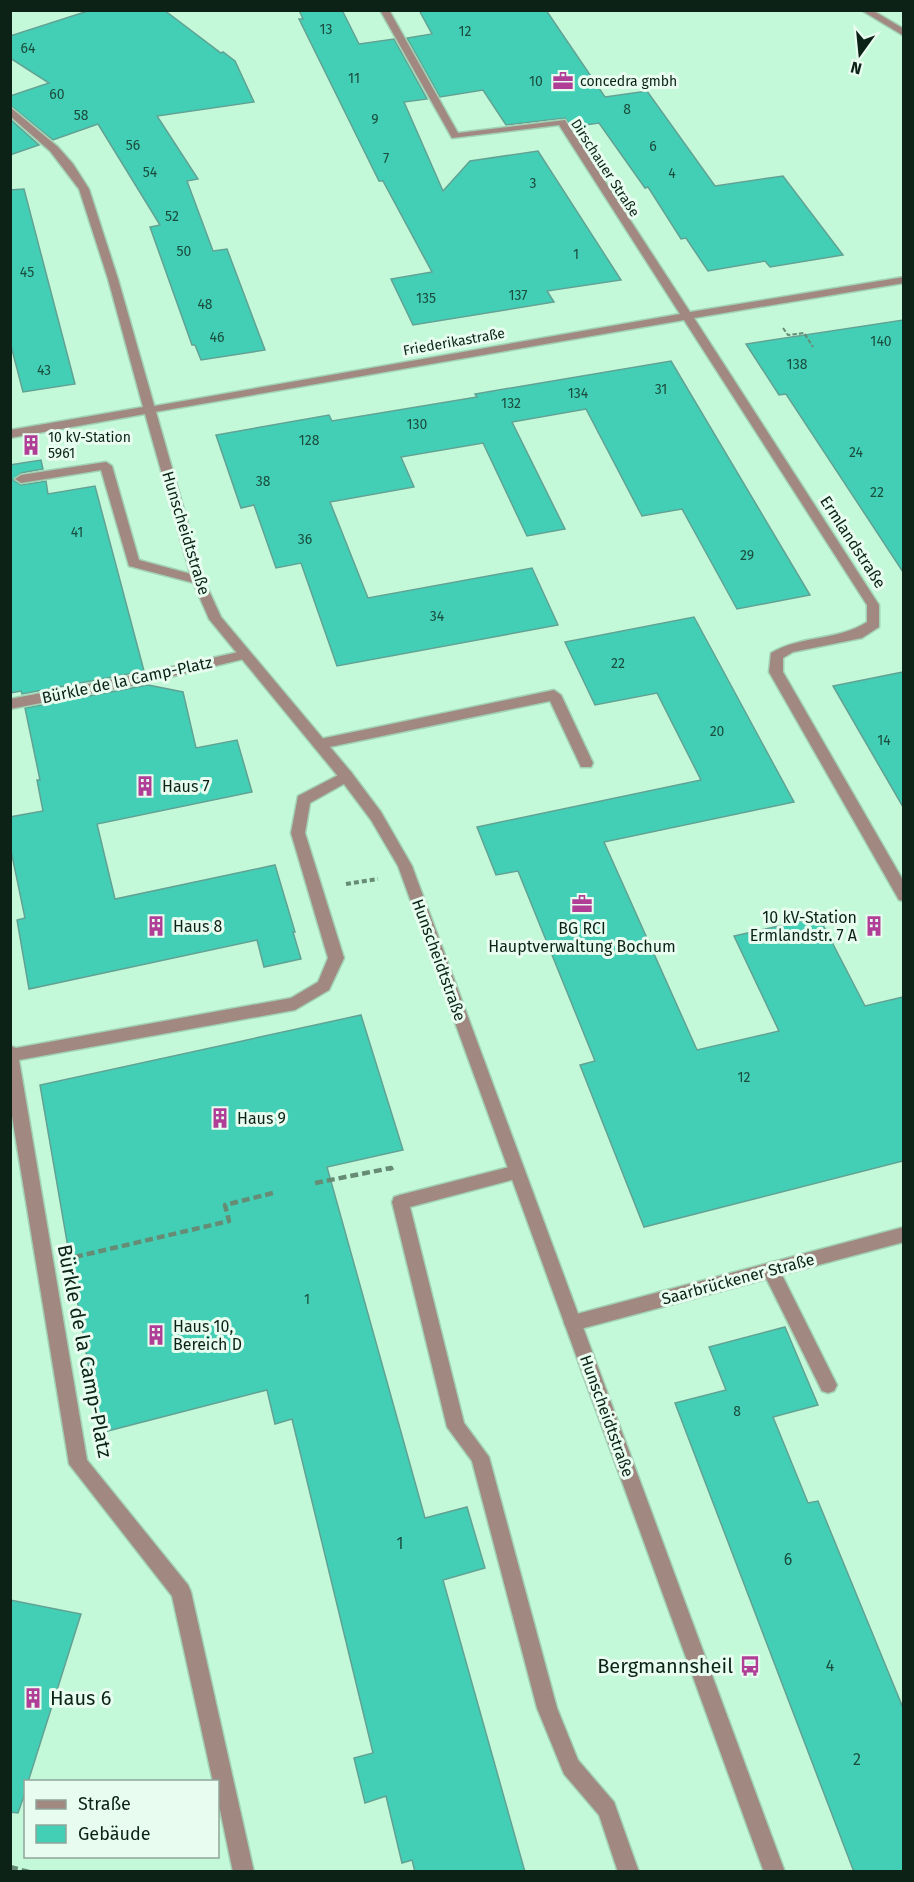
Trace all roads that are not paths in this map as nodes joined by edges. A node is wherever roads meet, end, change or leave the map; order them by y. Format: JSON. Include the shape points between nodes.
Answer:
{"nodes":[{"id":1,"x":384,"y":10,"type":"edge"},
{"id":2,"x":865,"y":10,"type":"edge"},
{"id":3,"x":903,"y":33,"type":"edge"},
{"id":4,"x":10,"y":110,"type":"edge"},
{"id":5,"x":903,"y":280,"type":"edge"},
{"id":6,"x":685,"y":316,"type":"junction"},
{"id":7,"x":149,"y":410,"type":"junction"},
{"id":8,"x":10,"y":434,"type":"edge"},
{"id":9,"x":21,"y":479,"type":"dead end"},
{"id":10,"x":198,"y":580,"type":"junction"},
{"id":11,"x":243,"y":655,"type":"junction"},
{"id":12,"x":10,"y":704,"type":"edge"},
{"id":13,"x":320,"y":744,"type":"junction"},
{"id":14,"x":586,"y":763,"type":"dead end"},
{"id":15,"x":346,"y":776,"type":"junction"},
{"id":16,"x":903,"y":896,"type":"edge"},
{"id":17,"x":11,"y":1054,"type":"edge"},
{"id":18,"x":517,"y":1172,"type":"junction"},
{"id":19,"x":903,"y":1234,"type":"edge"},
{"id":20,"x":771,"y":1270,"type":"junction"},
{"id":21,"x":573,"y":1323,"type":"junction"},
{"id":22,"x":828,"y":1385,"type":"dead end"},
{"id":23,"x":244,"y":1872,"type":"edge"},
{"id":24,"x":629,"y":1872,"type":"edge"},
{"id":25,"x":775,"y":1872,"type":"edge"}],
"edges":[{"from":1,"to":6,"type":"street","name":"Dirschauer Straße","via":[[455,136],[562,122]]},
{"from":2,"to":3,"type":"street"},
{"from":4,"to":7,"type":"street","name":"Hunscheidtstraße","via":[[69,166],[84,189]]},
{"from":5,"to":6,"type":"street","name":"Friederikastraße"},
{"from":6,"to":7,"type":"street","name":"Friederikastraße"},
{"from":6,"to":16,"type":"street","name":"Ermlandstraße","via":[[873,605],[874,624],[857,635],[789,648],[776,656],[776,672]]},
{"from":7,"to":8,"type":"street","name":"Friederikastraße"},
{"from":7,"to":10,"type":"street","name":"Hunscheidtstraße"},
{"from":9,"to":10,"type":"street","via":[[106,466],[133,563]]},
{"from":10,"to":11,"type":"street","name":"Hunscheidtstraße","via":[[215,619]]},
{"from":11,"to":12,"type":"street","name":"Bürkle de la Camp-Platz"},
{"from":11,"to":13,"type":"street","name":"Hunscheidtstraße"},
{"from":13,"to":14,"type":"street","via":[[554,695]]},
{"from":13,"to":15,"type":"street","name":"Hunscheidtstraße"},
{"from":15,"to":17,"type":"street","via":[[303,800],[298,833],[336,958],[324,986],[295,1004]]},
{"from":15,"to":18,"type":"street","name":"Hunscheidtstraße","via":[[376,816],[408,874]]},
{"from":17,"to":23,"type":"street","name":"Bürkle de la Camp-Platz","via":[[78,1464],[181,1592]]},
{"from":18,"to":21,"type":"street","name":"Hunscheidtstraße"},
{"from":18,"to":24,"type":"street","via":[[400,1202],[456,1427],[480,1457],[548,1708],[571,1767],[607,1809]]},
{"from":19,"to":20,"type":"street","name":"Saarbrückener Straße"},
{"from":20,"to":21,"type":"street","name":"Saarbrückener Straße"},
{"from":20,"to":22,"type":"street"},
{"from":21,"to":25,"type":"street","name":"Hunscheidtstraße"}]}
